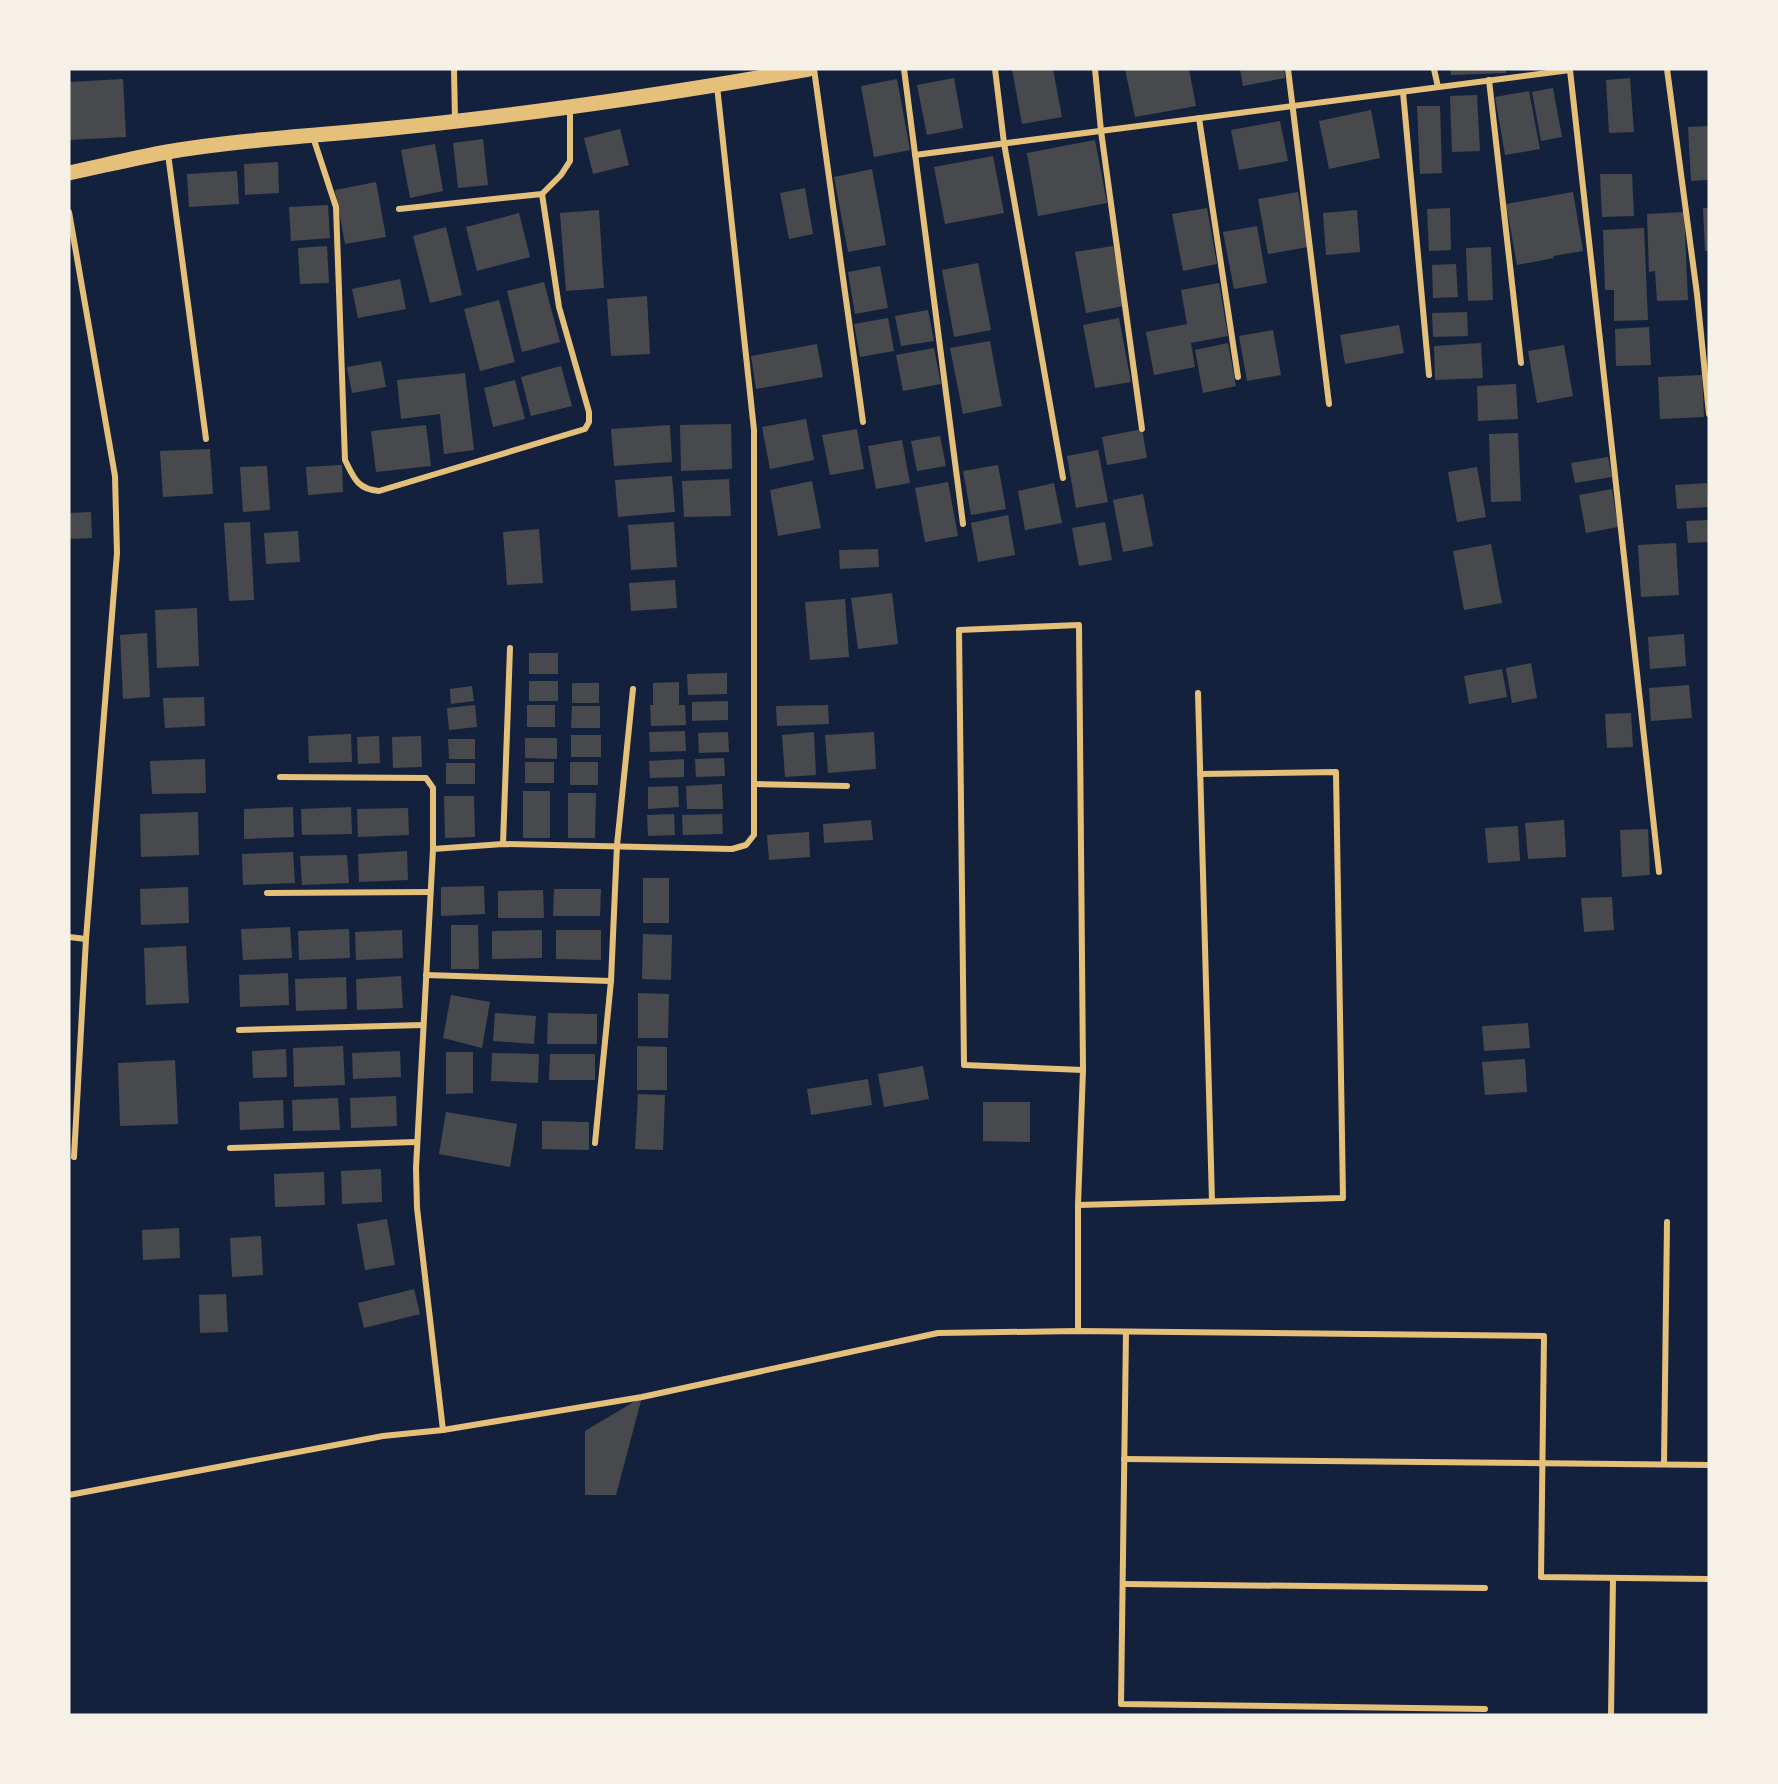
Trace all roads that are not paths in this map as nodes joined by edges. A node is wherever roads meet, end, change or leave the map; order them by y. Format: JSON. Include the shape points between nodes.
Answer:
{"nodes":[{"id":1,"x":454,"y":69,"type":"edge"},
{"id":2,"x":809,"y":69,"type":"edge"},
{"id":3,"x":814,"y":69,"type":"edge"},
{"id":4,"x":904,"y":69,"type":"edge"},
{"id":5,"x":995,"y":69,"type":"edge"},
{"id":6,"x":1095,"y":69,"type":"edge"},
{"id":7,"x":1288,"y":69,"type":"edge"},
{"id":8,"x":1434,"y":69,"type":"edge"},
{"id":9,"x":1667,"y":69,"type":"edge"},
{"id":10,"x":1489,"y":81,"type":"junction"},
{"id":11,"x":717,"y":85,"type":"junction"},
{"id":12,"x":1438,"y":87,"type":"junction"},
{"id":13,"x":1403,"y":92,"type":"junction"},
{"id":14,"x":570,"y":106,"type":"junction"},
{"id":15,"x":1292,"y":106,"type":"junction"},
{"id":16,"x":1199,"y":118,"type":"junction"},
{"id":17,"x":455,"y":120,"type":"junction"},
{"id":18,"x":1101,"y":131,"type":"junction"},
{"id":19,"x":312,"y":134,"type":"junction"},
{"id":20,"x":1004,"y":143,"type":"junction"},
{"id":21,"x":168,"y":152,"type":"junction"},
{"id":22,"x":915,"y":155,"type":"junction"},
{"id":23,"x":69,"y":173,"type":"edge"},
{"id":24,"x":542,"y":194,"type":"junction"},
{"id":25,"x":399,"y":209,"type":"dead end"},
{"id":26,"x":69,"y":212,"type":"edge"},
{"id":27,"x":1521,"y":363,"type":"dead end"},
{"id":28,"x":1429,"y":375,"type":"dead end"},
{"id":29,"x":1238,"y":377,"type":"dead end"},
{"id":30,"x":1329,"y":404,"type":"dead end"},
{"id":31,"x":1709,"y":414,"type":"edge"},
{"id":32,"x":863,"y":422,"type":"dead end"},
{"id":33,"x":1142,"y":429,"type":"dead end"},
{"id":34,"x":206,"y":439,"type":"dead end"},
{"id":35,"x":1063,"y":478,"type":"dead end"},
{"id":36,"x":963,"y":524,"type":"dead end"},
{"id":37,"x":510,"y":648,"type":"dead end"},
{"id":38,"x":633,"y":688,"type":"dead end"},
{"id":39,"x":1198,"y":693,"type":"dead end"},
{"id":40,"x":1200,"y":774,"type":"junction"},
{"id":41,"x":280,"y":777,"type":"dead end"},
{"id":42,"x":754,"y":784,"type":"junction"},
{"id":43,"x":847,"y":786,"type":"dead end"},
{"id":44,"x":503,"y":844,"type":"junction"},
{"id":45,"x":617,"y":846,"type":"junction"},
{"id":46,"x":433,"y":849,"type":"junction"},
{"id":47,"x":1659,"y":872,"type":"dead end"},
{"id":48,"x":430,"y":892,"type":"junction"},
{"id":49,"x":267,"y":893,"type":"dead end"},
{"id":50,"x":69,"y":937,"type":"edge"},
{"id":51,"x":86,"y":939,"type":"junction"},
{"id":52,"x":426,"y":975,"type":"junction"},
{"id":53,"x":611,"y":981,"type":"junction"},
{"id":54,"x":423,"y":1025,"type":"junction"},
{"id":55,"x":239,"y":1030,"type":"dead end"},
{"id":56,"x":1083,"y":1070,"type":"junction"},
{"id":57,"x":416,"y":1142,"type":"junction"},
{"id":58,"x":595,"y":1143,"type":"dead end"},
{"id":59,"x":230,"y":1148,"type":"dead end"},
{"id":60,"x":74,"y":1157,"type":"dead end"},
{"id":61,"x":1212,"y":1201,"type":"junction"},
{"id":62,"x":1078,"y":1205,"type":"junction"},
{"id":63,"x":1667,"y":1222,"type":"dead end"},
{"id":64,"x":1078,"y":1331,"type":"junction"},
{"id":65,"x":1126,"y":1332,"type":"junction"},
{"id":66,"x":443,"y":1430,"type":"junction"},
{"id":67,"x":1124,"y":1459,"type":"junction"},
{"id":68,"x":1542,"y":1463,"type":"junction"},
{"id":69,"x":1664,"y":1464,"type":"junction"},
{"id":70,"x":1709,"y":1465,"type":"edge"},
{"id":71,"x":69,"y":1495,"type":"edge"},
{"id":72,"x":1613,"y":1578,"type":"junction"},
{"id":73,"x":1709,"y":1579,"type":"edge"},
{"id":74,"x":1123,"y":1584,"type":"junction"},
{"id":75,"x":1485,"y":1588,"type":"dead end"},
{"id":76,"x":1485,"y":1708,"type":"dead end"},
{"id":77,"x":1611,"y":1715,"type":"edge"}],
"edges":[{"from":1,"to":17,"type":"street"},
{"from":2,"to":11,"type":"main road"},
{"from":3,"to":32,"type":"street"},
{"from":4,"to":22,"type":"street"},
{"from":5,"to":20,"type":"street"},
{"from":6,"to":18,"type":"street"},
{"from":7,"to":15,"type":"street"},
{"from":8,"to":12,"type":"street"},
{"from":9,"to":31,"type":"street"},
{"from":10,"to":12,"type":"street"},
{"from":10,"to":27,"type":"street"},
{"from":10,"to":47,"type":"street","via":[[1570,70]]},
{"from":11,"to":14,"type":"main road"},
{"from":11,"to":42,"type":"street","via":[[754,430]]},
{"from":12,"to":13,"type":"street"},
{"from":13,"to":15,"type":"street"},
{"from":13,"to":28,"type":"street"},
{"from":14,"to":17,"type":"main road"},
{"from":14,"to":24,"type":"street","via":[[570,161]]},
{"from":15,"to":16,"type":"street"},
{"from":15,"to":30,"type":"street"},
{"from":16,"to":18,"type":"street"},
{"from":16,"to":29,"type":"street"},
{"from":17,"to":19,"type":"main road"},
{"from":18,"to":20,"type":"street"},
{"from":18,"to":33,"type":"street"},
{"from":19,"to":21,"type":"main road"},
{"from":19,"to":24,"type":"street","via":[[336,207],[345,460],[366,490],[379,491],[585,429],[589,412],[559,307]]},
{"from":20,"to":22,"type":"street"},
{"from":20,"to":35,"type":"street"},
{"from":21,"to":23,"type":"main road"},
{"from":21,"to":34,"type":"street"},
{"from":22,"to":36,"type":"street"},
{"from":24,"to":25,"type":"street"},
{"from":26,"to":51,"type":"street","via":[[116,476],[117,553]]},
{"from":37,"to":44,"type":"street"},
{"from":38,"to":45,"type":"street"},
{"from":39,"to":40,"type":"street"},
{"from":40,"to":61,"type":"street"},
{"from":40,"to":61,"type":"street","via":[[1336,772],[1343,1198]]},
{"from":41,"to":46,"type":"street","via":[[426,778],[433,788]]},
{"from":42,"to":43,"type":"street"},
{"from":42,"to":45,"type":"street","via":[[754,836],[746,846]]},
{"from":44,"to":45,"type":"street"},
{"from":44,"to":46,"type":"street"},
{"from":45,"to":53,"type":"street"},
{"from":46,"to":48,"type":"street"},
{"from":48,"to":49,"type":"street"},
{"from":48,"to":52,"type":"street"},
{"from":50,"to":51,"type":"street"},
{"from":51,"to":60,"type":"street"},
{"from":52,"to":53,"type":"street"},
{"from":52,"to":54,"type":"street"},
{"from":53,"to":58,"type":"street"},
{"from":54,"to":55,"type":"street"},
{"from":54,"to":57,"type":"street"},
{"from":56,"to":56,"type":"street","via":[[1079,625],[959,630],[964,1065]]},
{"from":56,"to":62,"type":"street"},
{"from":57,"to":59,"type":"street"},
{"from":57,"to":66,"type":"street","via":[[417,1208]]},
{"from":61,"to":62,"type":"street"},
{"from":62,"to":64,"type":"street"},
{"from":63,"to":69,"type":"street"},
{"from":64,"to":65,"type":"street"},
{"from":64,"to":66,"type":"street","via":[[938,1333],[642,1397]]},
{"from":65,"to":67,"type":"street"},
{"from":65,"to":68,"type":"street","via":[[1544,1336]]},
{"from":66,"to":71,"type":"street","via":[[383,1436]]},
{"from":67,"to":68,"type":"street"},
{"from":67,"to":74,"type":"street"},
{"from":68,"to":69,"type":"street"},
{"from":68,"to":72,"type":"street","via":[[1541,1577]]},
{"from":69,"to":70,"type":"street"},
{"from":72,"to":73,"type":"street"},
{"from":72,"to":77,"type":"street"},
{"from":74,"to":75,"type":"street"},
{"from":74,"to":76,"type":"street","via":[[1121,1704]]}]}
